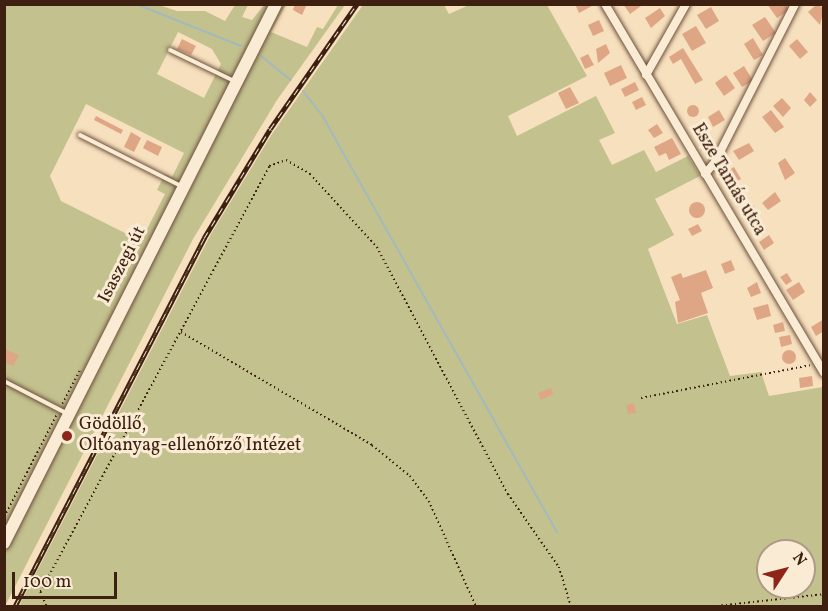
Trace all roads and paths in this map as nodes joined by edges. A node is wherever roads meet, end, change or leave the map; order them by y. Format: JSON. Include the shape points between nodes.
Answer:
{"nodes":[{"id":1,"x":276,"y":4,"type":"edge"},
{"id":2,"x":604,"y":4,"type":"edge"},
{"id":3,"x":686,"y":4,"type":"edge"},
{"id":4,"x":795,"y":4,"type":"edge"},
{"id":5,"x":170,"y":50,"type":"dead end"},
{"id":6,"x":646,"y":75,"type":"junction"},
{"id":7,"x":236,"y":82,"type":"junction"},
{"id":8,"x":80,"y":135,"type":"dead end"},
{"id":9,"x":705,"y":174,"type":"junction"},
{"id":10,"x":183,"y":187,"type":"junction"},
{"id":11,"x":180,"y":331,"type":"junction"},
{"id":12,"x":817,"y":363,"type":"junction"},
{"id":13,"x":824,"y":373,"type":"edge"},
{"id":14,"x":4,"y":381,"type":"edge"},
{"id":15,"x":641,"y":398,"type":"dead end"},
{"id":16,"x":69,"y":414,"type":"junction"},
{"id":17,"x":4,"y":543,"type":"edge"},
{"id":18,"x":824,"y":594,"type":"edge"},
{"id":19,"x":46,"y":606,"type":"edge"},
{"id":20,"x":476,"y":606,"type":"edge"},
{"id":21,"x":571,"y":606,"type":"edge"},
{"id":22,"x":717,"y":606,"type":"edge"}],
"edges":[{"from":1,"to":7,"type":"main road","name":"Isaszegi út"},
{"from":2,"to":6,"type":"street","name":"Esze Tamás utca"},
{"from":3,"to":6,"type":"street"},
{"from":4,"to":9,"type":"street","via":[[715,162]]},
{"from":5,"to":7,"type":"lane"},
{"from":6,"to":9,"type":"street","name":"Esze Tamás utca"},
{"from":7,"to":10,"type":"main road","name":"Isaszegi út"},
{"from":8,"to":10,"type":"lane"},
{"from":9,"to":12,"type":"street","name":"Esze Tamás utca"},
{"from":10,"to":16,"type":"main road","name":"Isaszegi út"},
{"from":11,"to":19,"type":"path","via":[[40,592]]},
{"from":11,"to":20,"type":"path","via":[[372,445],[410,476],[429,501]]},
{"from":11,"to":21,"type":"path","via":[[269,166],[286,160],[310,174],[377,247],[508,494],[559,567]]},
{"from":12,"to":13,"type":"street","name":"Esze Tamás utca"},
{"from":12,"to":15,"type":"path"},
{"from":14,"to":16,"type":"lane"},
{"from":16,"to":17,"type":"main road","name":"Isaszegi út"},
{"from":18,"to":22,"type":"path"}]}
